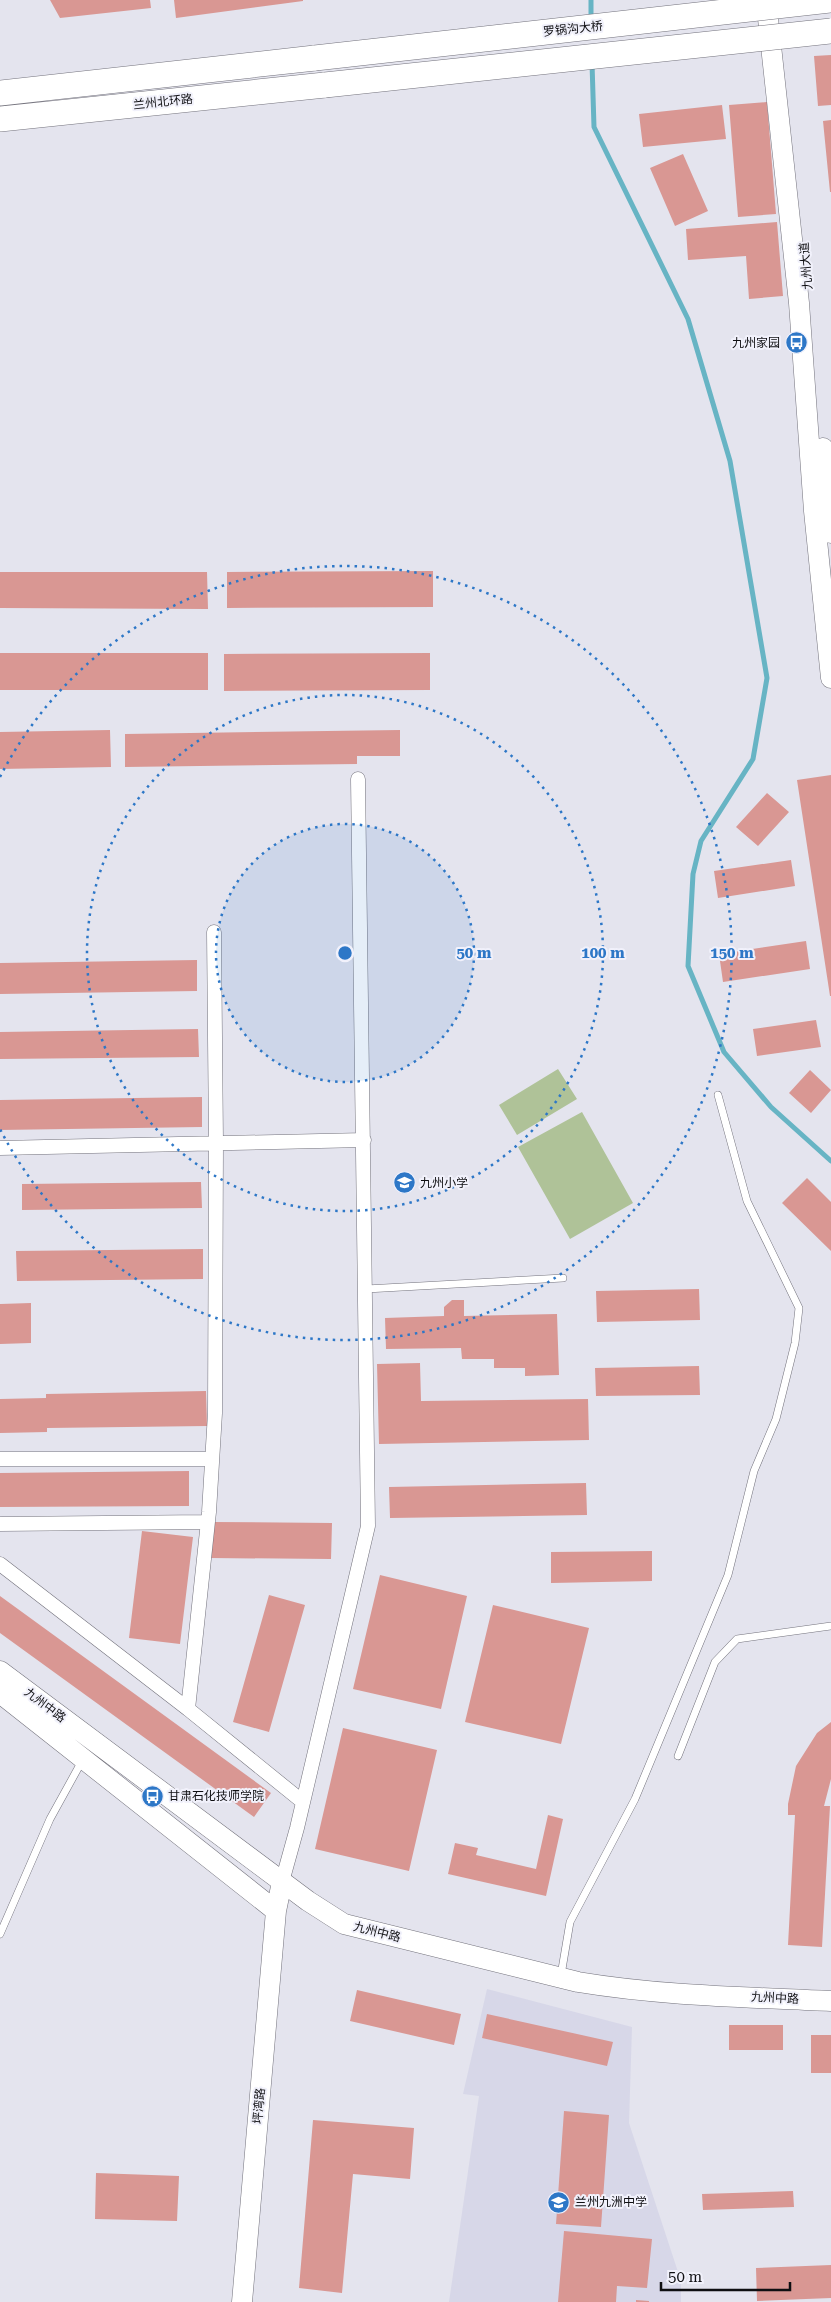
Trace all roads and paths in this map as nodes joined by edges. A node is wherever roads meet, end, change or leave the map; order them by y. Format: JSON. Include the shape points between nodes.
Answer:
{"nodes":[{"id":1,"x":766,"y":0,"type":"edge"},
{"id":2,"x":781,"y":0,"type":"edge"},
{"id":3,"x":831,"y":0,"type":"edge"},
{"id":4,"x":831,"y":31,"type":"edge"},
{"id":5,"x":0,"y":93,"type":"edge"},
{"id":6,"x":0,"y":119,"type":"edge"},
{"id":7,"x":831,"y":533,"type":"edge"},
{"id":8,"x":831,"y":678,"type":"edge"},
{"id":9,"x":358,"y":779,"type":"dead end"},
{"id":10,"x":214,"y":932,"type":"dead end"},
{"id":11,"x":718,"y":1095,"type":"dead end"},
{"id":12,"x":364,"y":1140,"type":"junction"},
{"id":13,"x":216,"y":1143,"type":"junction"},
{"id":14,"x":0,"y":1148,"type":"edge"},
{"id":15,"x":563,"y":1278,"type":"dead end"},
{"id":16,"x":366,"y":1289,"type":"junction"},
{"id":17,"x":0,"y":1459,"type":"edge"},
{"id":18,"x":212,"y":1459,"type":"junction"},
{"id":19,"x":208,"y":1522,"type":"junction"},
{"id":20,"x":0,"y":1524,"type":"edge"},
{"id":21,"x":0,"y":1564,"type":"edge"},
{"id":22,"x":831,"y":1626,"type":"edge"},
{"id":23,"x":0,"y":1672,"type":"edge"},
{"id":24,"x":0,"y":1693,"type":"edge"},
{"id":25,"x":188,"y":1709,"type":"junction"},
{"id":26,"x":678,"y":1756,"type":"dead end"},
{"id":27,"x":83,"y":1759,"type":"junction"},
{"id":28,"x":303,"y":1802,"type":"junction"},
{"id":29,"x":282,"y":1882,"type":"junction"},
{"id":30,"x":276,"y":1911,"type":"junction"},
{"id":31,"x":0,"y":1934,"type":"edge"},
{"id":32,"x":560,"y":1978,"type":"junction"},
{"id":33,"x":831,"y":2001,"type":"edge"},
{"id":34,"x":242,"y":2302,"type":"edge"}],
"edges":[{"from":1,"to":8,"type":"street","via":[[800,303],[814,511]]},
{"from":2,"to":7,"type":"street","name":"九州大道"},
{"from":3,"to":5,"type":"highway","name":"罗锅沟大桥","bridge":true},
{"from":4,"to":6,"type":"highway","name":"兰州北环路","bridge":true},
{"from":9,"to":12,"type":"street"},
{"from":10,"to":13,"type":"street"},
{"from":11,"to":32,"type":"lane","via":[[747,1201],[799,1308],[795,1343],[776,1419],[754,1471],[728,1575],[635,1799],[570,1922]]},
{"from":12,"to":13,"type":"street"},
{"from":12,"to":16,"type":"street"},
{"from":13,"to":14,"type":"street"},
{"from":13,"to":18,"type":"street"},
{"from":15,"to":16,"type":"lane"},
{"from":16,"to":28,"type":"street","via":[[368,1526]]},
{"from":17,"to":18,"type":"street"},
{"from":18,"to":19,"type":"street"},
{"from":19,"to":20,"type":"street"},
{"from":19,"to":25,"type":"street"},
{"from":21,"to":25,"type":"street"},
{"from":22,"to":26,"type":"lane","via":[[737,1639],[715,1662]]},
{"from":23,"to":29,"type":"street","name":"九州中路"},
{"from":24,"to":27,"type":"street"},
{"from":25,"to":28,"type":"street"},
{"from":27,"to":30,"type":"street"},
{"from":27,"to":31,"type":"lane","via":[[50,1819]]},
{"from":28,"to":29,"type":"street"},
{"from":29,"to":30,"type":"street","name":"坪湾路"},
{"from":29,"to":32,"type":"street","name":"九州中路","via":[[344,1924]]},
{"from":30,"to":34,"type":"street","name":"坪湾路"},
{"from":32,"to":33,"type":"street","name":"九州中路","via":[[638,1991]]}]}
